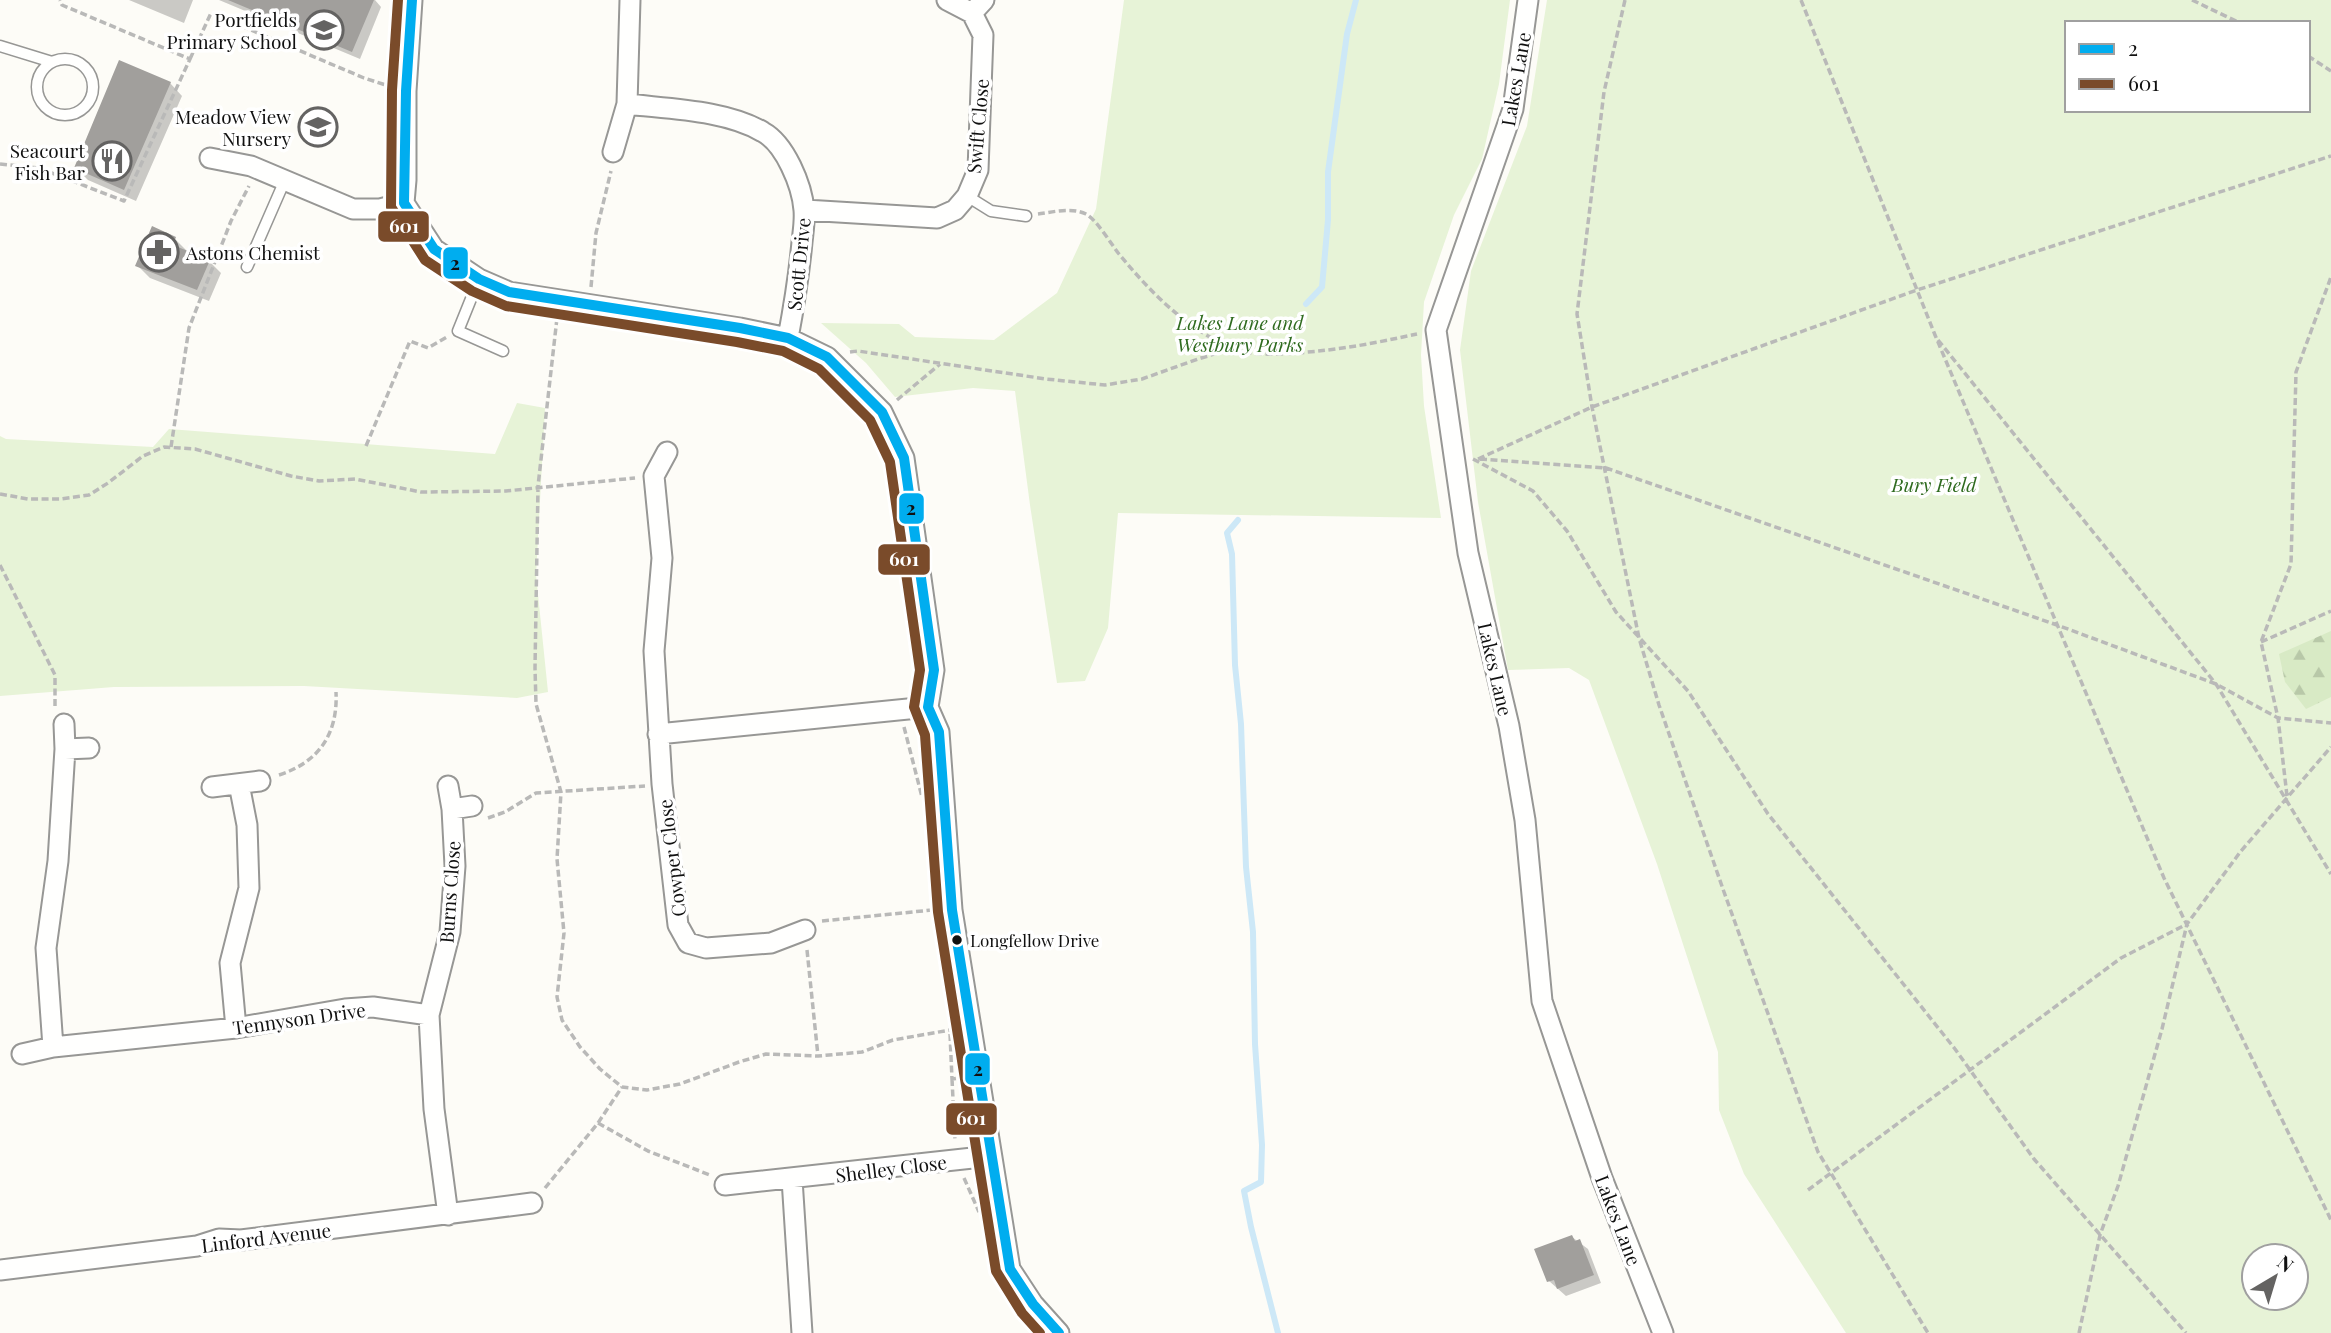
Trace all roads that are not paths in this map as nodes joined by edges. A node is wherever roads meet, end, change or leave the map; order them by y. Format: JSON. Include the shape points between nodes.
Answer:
{"nodes":[{"id":1,"x":412,"y":0,"type":"edge"},
{"id":2,"x":630,"y":0,"type":"edge"},
{"id":3,"x":947,"y":0,"type":"edge"},
{"id":4,"x":1528,"y":0,"type":"edge"},
{"id":5,"x":978,"y":7,"type":"edge"},
{"id":6,"x":0,"y":46,"type":"edge"},
{"id":7,"x":52,"y":62,"type":"junction"},
{"id":8,"x":627,"y":104,"type":"junction"},
{"id":9,"x":613,"y":152,"type":"road end"},
{"id":10,"x":210,"y":158,"type":"dead end"},
{"id":11,"x":285,"y":180,"type":"junction"},
{"id":12,"x":967,"y":196,"type":"junction"},
{"id":13,"x":404,"y":203,"type":"junction"},
{"id":14,"x":804,"y":210,"type":"junction"},
{"id":15,"x":1026,"y":216,"type":"road end"},
{"id":16,"x":247,"y":267,"type":"dead end"},
{"id":17,"x":478,"y":279,"type":"junction"},
{"id":18,"x":788,"y":338,"type":"junction"},
{"id":19,"x":503,"y":351,"type":"dead end"},
{"id":20,"x":667,"y":452,"type":"dead end"},
{"id":21,"x":928,"y":707,"type":"junction"},
{"id":22,"x":64,"y":723,"type":"road end"},
{"id":23,"x":658,"y":734,"type":"junction"},
{"id":24,"x":89,"y":748,"type":"dead end"},
{"id":25,"x":65,"y":749,"type":"junction"},
{"id":26,"x":260,"y":781,"type":"road end"},
{"id":27,"x":239,"y":784,"type":"junction"},
{"id":28,"x":448,"y":786,"type":"dead end"},
{"id":29,"x":212,"y":787,"type":"dead end"},
{"id":30,"x":472,"y":806,"type":"road end"},
{"id":31,"x":452,"y":809,"type":"junction"},
{"id":32,"x":805,"y":930,"type":"road end"},
{"id":33,"x":429,"y":1015,"type":"junction"},
{"id":34,"x":236,"y":1028,"type":"junction"},
{"id":35,"x":53,"y":1047,"type":"junction"},
{"id":36,"x":22,"y":1054,"type":"dead end"},
{"id":37,"x":990,"y":1156,"type":"junction"},
{"id":38,"x":792,"y":1179,"type":"junction"},
{"id":39,"x":725,"y":1185,"type":"road end"},
{"id":40,"x":532,"y":1203,"type":"road end"},
{"id":41,"x":448,"y":1214,"type":"junction"},
{"id":42,"x":0,"y":1269,"type":"edge"},
{"id":43,"x":802,"y":1333,"type":"edge"},
{"id":44,"x":1059,"y":1333,"type":"edge"},
{"id":45,"x":1663,"y":1333,"type":"edge"}],
"edges":[{"from":1,"to":13,"type":"street"},
{"from":2,"to":8,"type":"street"},
{"from":3,"to":5,"type":"street","name":"Swift Close"},
{"from":4,"to":45,"type":"street","name":"Lakes Lane","via":[[1513,109],[1436,330],[1468,553],[1509,726],[1525,820],[1542,1001],[1602,1178]]},
{"from":5,"to":12,"type":"street","name":"Swift Close","via":[[983,35],[978,170]]},
{"from":6,"to":7,"type":"lane"},
{"from":7,"to":7,"type":"lane","via":[[70,60],[86,69],[93,86],[82,110],[56,114],[41,102],[37,85]]},
{"from":8,"to":9,"type":"street"},
{"from":8,"to":14,"type":"street","name":"Scott Drive","via":[[720,116],[765,132],[790,163]]},
{"from":10,"to":11,"type":"street"},
{"from":11,"to":13,"type":"street","via":[[353,209]]},
{"from":11,"to":16,"type":"lane"},
{"from":12,"to":14,"type":"street","name":"Swift Close","via":[[955,210],[937,218]]},
{"from":12,"to":15,"type":"lane","via":[[991,211]]},
{"from":13,"to":17,"type":"street","via":[[434,249]]},
{"from":14,"to":18,"type":"street","name":"Scott Drive"},
{"from":17,"to":18,"type":"street","via":[[509,292]]},
{"from":17,"to":19,"type":"lane","via":[[458,331]]},
{"from":18,"to":21,"type":"street","via":[[827,357],[882,412],[904,458],[934,670]]},
{"from":20,"to":23,"type":"street","via":[[654,476],[662,558],[654,651]]},
{"from":21,"to":23,"type":"street"},
{"from":21,"to":37,"type":"street","via":[[939,732],[952,910]]},
{"from":22,"to":25,"type":"street"},
{"from":23,"to":32,"type":"street","name":"Cowper Close","via":[[678,925],[688,943],[706,948],[771,943]]},
{"from":24,"to":25,"type":"street"},
{"from":25,"to":35,"type":"street","via":[[58,861],[46,948]]},
{"from":26,"to":27,"type":"street"},
{"from":27,"to":29,"type":"street"},
{"from":27,"to":34,"type":"street","via":[[247,825],[249,888],[230,963]]},
{"from":28,"to":31,"type":"street","name":"Burns Close"},
{"from":30,"to":31,"type":"street"},
{"from":31,"to":33,"type":"street","name":"Burns Close","via":[[455,866],[450,932]]},
{"from":33,"to":34,"type":"street","name":"Tennyson Drive","via":[[373,1007]]},
{"from":33,"to":41,"type":"street","via":[[434,1109]]},
{"from":34,"to":35,"type":"street","name":"Tennyson Drive"},
{"from":35,"to":36,"type":"street","name":"Tennyson Drive"},
{"from":37,"to":38,"type":"street","name":"Shelley Close"},
{"from":37,"to":44,"type":"street","via":[[1010,1269],[1032,1304]]},
{"from":38,"to":39,"type":"street","name":"Shelley Close"},
{"from":38,"to":43,"type":"street"},
{"from":40,"to":41,"type":"street","name":"Linford Avenue"},
{"from":41,"to":42,"type":"street","name":"Linford Avenue"}]}
